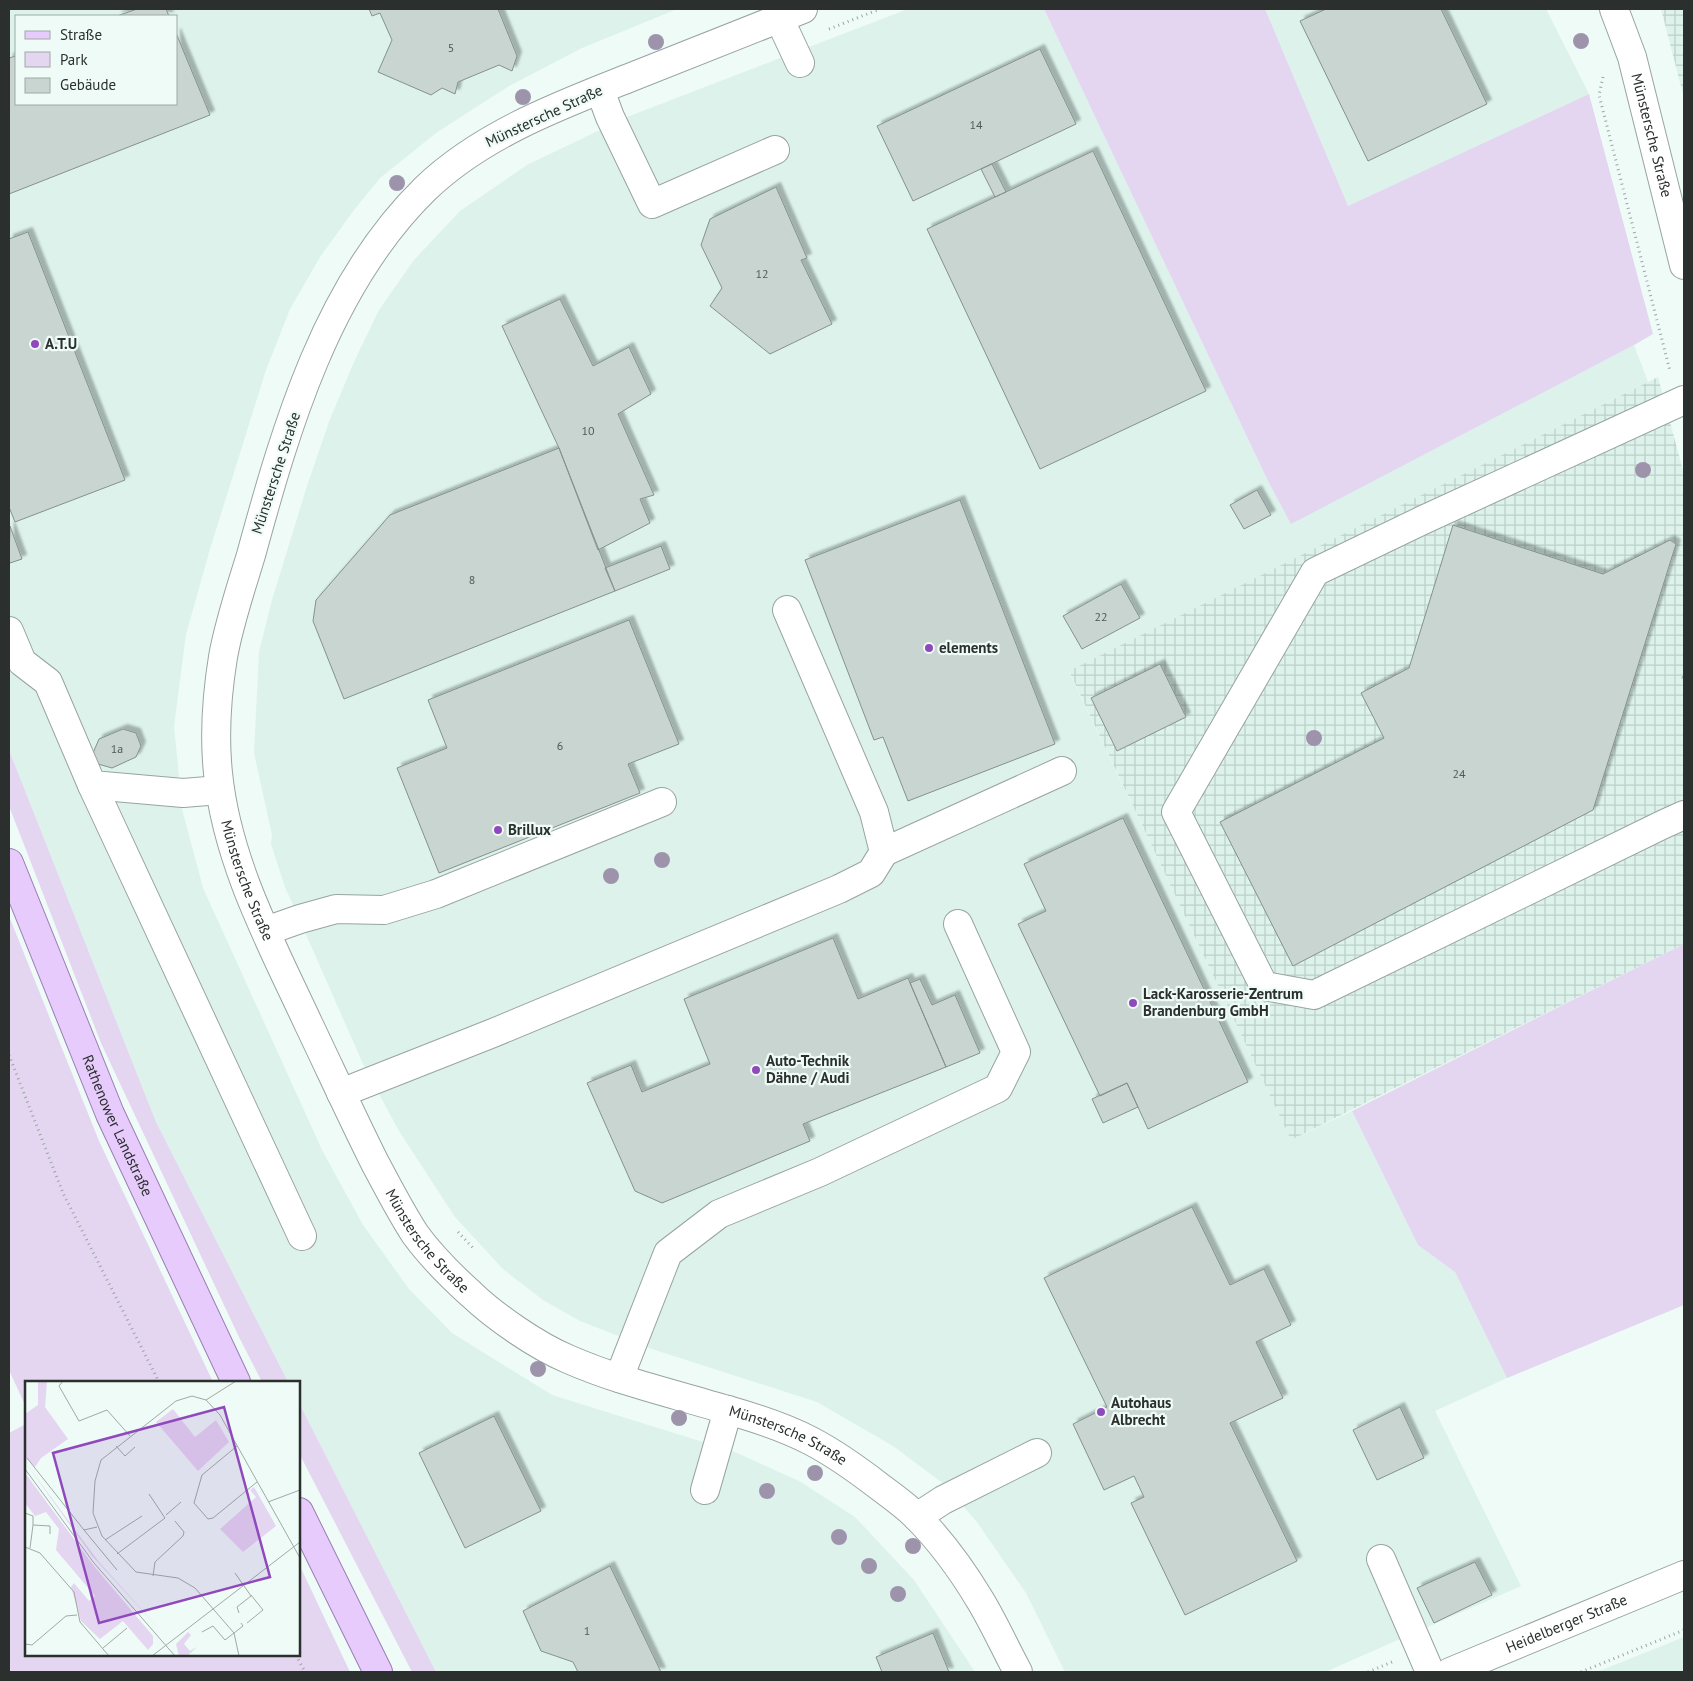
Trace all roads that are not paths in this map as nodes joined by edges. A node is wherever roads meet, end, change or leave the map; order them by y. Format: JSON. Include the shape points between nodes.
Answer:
{"nodes":[{"id":1,"x":1614,"y":9,"type":"edge"},
{"id":2,"x":791,"y":14,"type":"edge"},
{"id":3,"x":748,"y":19,"type":"edge"},
{"id":4,"x":800,"y":63,"type":"dead end"},
{"id":5,"x":600,"y":90,"type":"junction"},
{"id":6,"x":775,"y":150,"type":"dead end"},
{"id":7,"x":1684,"y":265,"type":"edge"},
{"id":8,"x":1681,"y":401,"type":"edge"},
{"id":9,"x":787,"y":610,"type":"dead end"},
{"id":10,"x":9,"y":631,"type":"edge"},
{"id":11,"x":1062,"y":771,"type":"dead end"},
{"id":12,"x":92,"y":785,"type":"junction"},
{"id":13,"x":220,"y":790,"type":"junction"},
{"id":14,"x":662,"y":802,"type":"dead end"},
{"id":15,"x":1684,"y":815,"type":"edge"},
{"id":16,"x":884,"y":852,"type":"junction"},
{"id":17,"x":9,"y":863,"type":"edge"},
{"id":18,"x":958,"y":924,"type":"dead end"},
{"id":19,"x":266,"y":931,"type":"junction"},
{"id":20,"x":341,"y":1093,"type":"junction"},
{"id":21,"x":302,"y":1236,"type":"dead end"},
{"id":22,"x":619,"y":1378,"type":"junction"},
{"id":23,"x":236,"y":1381,"type":"edge"},
{"id":24,"x":728,"y":1410,"type":"junction"},
{"id":25,"x":1037,"y":1453,"type":"dead end"},
{"id":26,"x":705,"y":1490,"type":"dead end"},
{"id":27,"x":300,"y":1514,"type":"edge"},
{"id":28,"x":918,"y":1517,"type":"junction"},
{"id":29,"x":1381,"y":1559,"type":"dead end"},
{"id":30,"x":1684,"y":1575,"type":"edge"},
{"id":31,"x":378,"y":1672,"type":"edge"},
{"id":32,"x":1018,"y":1672,"type":"edge"},
{"id":33,"x":1430,"y":1672,"type":"edge"},
{"id":34,"x":1450,"y":1672,"type":"edge"}],
"edges":[{"from":1,"to":7,"type":"street","name":"Münstersche Straße","via":[[1632,57]]},
{"from":2,"to":3,"type":"street","name":"Münstersche Straße"},
{"from":2,"to":4,"type":"street"},
{"from":3,"to":5,"type":"street","name":"Münstersche Straße"},
{"from":5,"to":6,"type":"street","via":[[652,204]]},
{"from":5,"to":13,"type":"street","name":"Münstersche Straße","via":[[483,144],[429,185],[371,254],[337,311],[315,357],[268,494],[224,653],[217,714]]},
{"from":8,"to":15,"type":"street","via":[[1315,572],[1176,812],[1264,986],[1314,995]]},
{"from":9,"to":16,"type":"street","via":[[874,812]]},
{"from":10,"to":12,"type":"street","via":[[22,662],[48,682]]},
{"from":11,"to":16,"type":"street"},
{"from":12,"to":13,"type":"street","via":[[183,793]]},
{"from":12,"to":21,"type":"street"},
{"from":13,"to":19,"type":"street","name":"Münstersche Straße","via":[[225,818],[248,890]]},
{"from":14,"to":19,"type":"street","via":[[436,894],[384,910],[336,909]]},
{"from":16,"to":20,"type":"street","via":[[871,873],[839,889]]},
{"from":17,"to":23,"type":"main road","name":"Rathenower Landstraße","via":[[110,1114]]},
{"from":18,"to":22,"type":"street","via":[[1016,1052],[998,1088],[820,1172],[719,1214],[668,1253]]},
{"from":19,"to":20,"type":"street","name":"Münstersche Straße"},
{"from":20,"to":22,"type":"street","name":"Münstersche Straße","via":[[395,1202],[418,1238],[450,1274],[476,1299],[521,1332],[563,1357]]},
{"from":22,"to":24,"type":"street","name":"Münstersche Straße"},
{"from":24,"to":26,"type":"street"},
{"from":24,"to":28,"type":"street","name":"Münstersche Straße","via":[[808,1439],[848,1463]]},
{"from":25,"to":28,"type":"street","via":[[943,1500]]},
{"from":27,"to":31,"type":"main road"},
{"from":28,"to":32,"type":"street","name":"Münstersche Straße","via":[[980,1600]]},
{"from":29,"to":33,"type":"street"},
{"from":30,"to":34,"type":"street","name":"Heidelberger Straße"}]}
